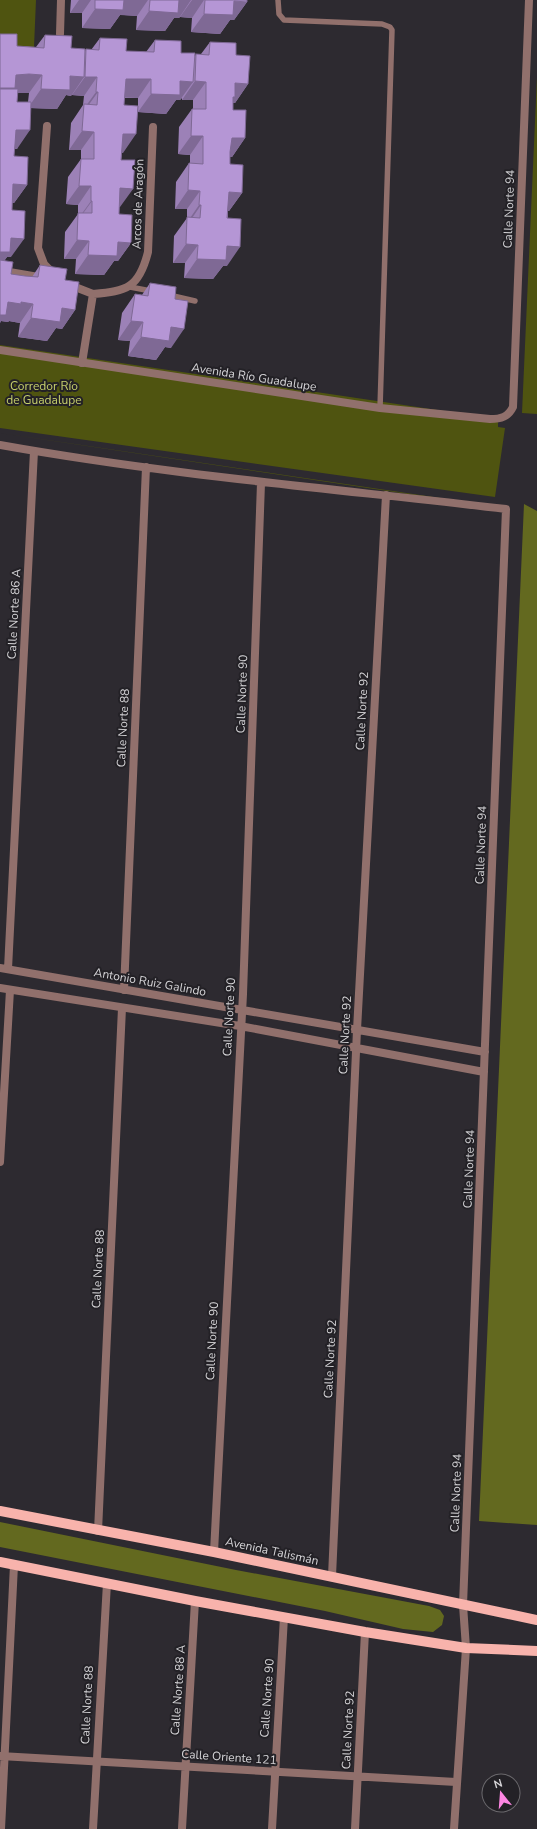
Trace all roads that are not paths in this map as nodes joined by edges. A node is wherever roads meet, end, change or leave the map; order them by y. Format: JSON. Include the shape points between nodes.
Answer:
{"nodes":[{"id":1,"x":61,"y":0,"type":"edge"},
{"id":2,"x":278,"y":0,"type":"edge"},
{"id":3,"x":529,"y":0,"type":"edge"},
{"id":4,"x":60,"y":34,"type":"edge"},
{"id":5,"x":47,"y":126,"type":"dead end"},
{"id":6,"x":153,"y":127,"type":"dead end"},
{"id":7,"x":11,"y":272,"type":"edge"},
{"id":8,"x":61,"y":280,"type":"junction"},
{"id":9,"x":130,"y":286,"type":"junction"},
{"id":10,"x":93,"y":294,"type":"junction"},
{"id":11,"x":195,"y":301,"type":"dead end"},
{"id":12,"x":0,"y":350,"type":"edge"},
{"id":13,"x":82,"y":363,"type":"junction"},
{"id":14,"x":380,"y":408,"type":"junction"},
{"id":15,"x":506,"y":417,"type":"joint"},
{"id":16,"x":0,"y":446,"type":"edge"},
{"id":17,"x":34,"y":451,"type":"junction"},
{"id":18,"x":146,"y":467,"type":"junction"},
{"id":19,"x":261,"y":483,"type":"junction"},
{"id":20,"x":386,"y":495,"type":"junction"},
{"id":21,"x":4,"y":969,"type":"edge"},
{"id":22,"x":0,"y":988,"type":"edge"},
{"id":23,"x":10,"y":990,"type":"junction"},
{"id":24,"x":124,"y":990,"type":"junction"},
{"id":25,"x":122,"y":1008,"type":"junction"},
{"id":26,"x":241,"y":1009,"type":"junction"},
{"id":27,"x":240,"y":1026,"type":"junction"},
{"id":28,"x":357,"y":1030,"type":"junction"},
{"id":29,"x":356,"y":1048,"type":"junction"},
{"id":30,"x":485,"y":1052,"type":"junction"},
{"id":31,"x":484,"y":1072,"type":"junction"},
{"id":32,"x":0,"y":1162,"type":"edge"},
{"id":33,"x":0,"y":1511,"type":"edge"},
{"id":34,"x":98,"y":1531,"type":"junction"},
{"id":35,"x":214,"y":1552,"type":"junction"},
{"id":36,"x":0,"y":1562,"type":"edge"},
{"id":37,"x":14,"y":1565,"type":"junction"},
{"id":38,"x":332,"y":1576,"type":"junction"},
{"id":39,"x":107,"y":1583,"type":"junction"},
{"id":40,"x":195,"y":1601,"type":"junction"},
{"id":41,"x":463,"y":1605,"type":"junction"},
{"id":42,"x":284,"y":1617,"type":"junction"},
{"id":43,"x":537,"y":1620,"type":"edge"},
{"id":44,"x":365,"y":1632,"type":"junction"},
{"id":45,"x":466,"y":1648,"type":"junction"},
{"id":46,"x":537,"y":1651,"type":"edge"},
{"id":47,"x":2,"y":1756,"type":"edge"},
{"id":48,"x":96,"y":1762,"type":"junction"},
{"id":49,"x":185,"y":1765,"type":"junction"},
{"id":50,"x":274,"y":1772,"type":"junction"},
{"id":51,"x":358,"y":1775,"type":"junction"},
{"id":52,"x":456,"y":1782,"type":"junction"},
{"id":53,"x":1,"y":1829,"type":"edge"},
{"id":54,"x":93,"y":1829,"type":"edge"},
{"id":55,"x":182,"y":1829,"type":"edge"},
{"id":56,"x":272,"y":1829,"type":"edge"},
{"id":57,"x":354,"y":1829,"type":"edge"},
{"id":58,"x":454,"y":1829,"type":"edge"}],
"edges":[{"from":1,"to":4,"type":"street"},
{"from":2,"to":14,"type":"lane","via":[[279,14],[284,20],[382,24],[392,30]]},
{"from":3,"to":15,"type":"street","name":"Calle Norte 94","via":[[513,406]]},
{"from":5,"to":8,"type":"street","via":[[38,248],[44,264]]},
{"from":6,"to":9,"type":"street","name":"Arcos de Aragón","via":[[148,252],[144,270]]},
{"from":7,"to":8,"type":"lane"},
{"from":8,"to":10,"type":"street"},
{"from":9,"to":10,"type":"street","via":[[115,292]]},
{"from":9,"to":11,"type":"lane"},
{"from":10,"to":13,"type":"street"},
{"from":12,"to":13,"type":"street","name":"Avenida Río Guadalupe"},
{"from":13,"to":14,"type":"street","name":"Avenida Río Guadalupe"},
{"from":14,"to":15,"type":"street","name":"Avenida Río Guadalupe","via":[[490,419]]},
{"from":16,"to":17,"type":"street"},
{"from":17,"to":18,"type":"street"},
{"from":17,"to":21,"type":"street","name":"Calle Norte 86 A"},
{"from":18,"to":19,"type":"street"},
{"from":18,"to":24,"type":"street","name":"Calle Norte 88"},
{"from":19,"to":20,"type":"street"},
{"from":19,"to":26,"type":"street","name":"Calle Norte 90"},
{"from":20,"to":28,"type":"street","name":"Calle Norte 92"},
{"from":20,"to":30,"type":"street","name":"Calle Norte 94","via":[[506,509]]},
{"from":21,"to":24,"type":"street","name":"Antonio Ruiz Galindo"},
{"from":22,"to":23,"type":"street"},
{"from":23,"to":25,"type":"street"},
{"from":23,"to":32,"type":"street"},
{"from":24,"to":26,"type":"street","name":"Antonio Ruiz Galindo"},
{"from":25,"to":27,"type":"street"},
{"from":25,"to":34,"type":"street","name":"Calle Norte 88"},
{"from":26,"to":27,"type":"street","name":"Calle Norte 90"},
{"from":26,"to":28,"type":"street","name":"Antonio Ruiz Galindo"},
{"from":27,"to":29,"type":"street"},
{"from":27,"to":35,"type":"street","name":"Calle Norte 90"},
{"from":28,"to":29,"type":"street","name":"Calle Norte 92"},
{"from":28,"to":30,"type":"street","name":"Antonio Ruiz Galindo"},
{"from":29,"to":31,"type":"street"},
{"from":29,"to":38,"type":"street","name":"Calle Norte 92"},
{"from":30,"to":31,"type":"street","name":"Calle Norte 94"},
{"from":31,"to":41,"type":"street","name":"Calle Norte 94"},
{"from":33,"to":34,"type":"main road","name":"Avenida Talismán"},
{"from":34,"to":35,"type":"main road","name":"Avenida Talismán"},
{"from":35,"to":38,"type":"main road","name":"Avenida Talismán"},
{"from":36,"to":37,"type":"main road"},
{"from":37,"to":39,"type":"main road"},
{"from":37,"to":47,"type":"street"},
{"from":38,"to":41,"type":"main road","name":"Avenida Talismán"},
{"from":39,"to":40,"type":"main road"},
{"from":39,"to":48,"type":"street","name":"Calle Norte 88"},
{"from":40,"to":42,"type":"main road"},
{"from":40,"to":49,"type":"street","name":"Calle Norte 88 A"},
{"from":41,"to":43,"type":"main road","name":"Avenida Talismán"},
{"from":41,"to":45,"type":"street","name":"Calle Norte 94"},
{"from":42,"to":44,"type":"main road"},
{"from":42,"to":50,"type":"street","name":"Calle Norte 90"},
{"from":44,"to":45,"type":"main road"},
{"from":44,"to":51,"type":"street","name":"Calle Norte 92"},
{"from":45,"to":46,"type":"main road"},
{"from":45,"to":52,"type":"street","name":"Calle Norte 94"},
{"from":47,"to":48,"type":"street","name":"Calle Oriente 121"},
{"from":47,"to":53,"type":"street"},
{"from":48,"to":49,"type":"street","name":"Calle Oriente 121"},
{"from":48,"to":54,"type":"street","name":"Calle Norte 88"},
{"from":49,"to":50,"type":"street","name":"Calle Oriente 121"},
{"from":49,"to":55,"type":"street","name":"Calle Norte 88 A"},
{"from":50,"to":51,"type":"street","name":"Calle Oriente 121"},
{"from":50,"to":56,"type":"street","name":"Calle Norte 90"},
{"from":51,"to":52,"type":"street","name":"Calle Oriente 121"},
{"from":51,"to":57,"type":"street","name":"Calle Norte 92"},
{"from":52,"to":58,"type":"street","name":"Calle Norte 94"}]}
